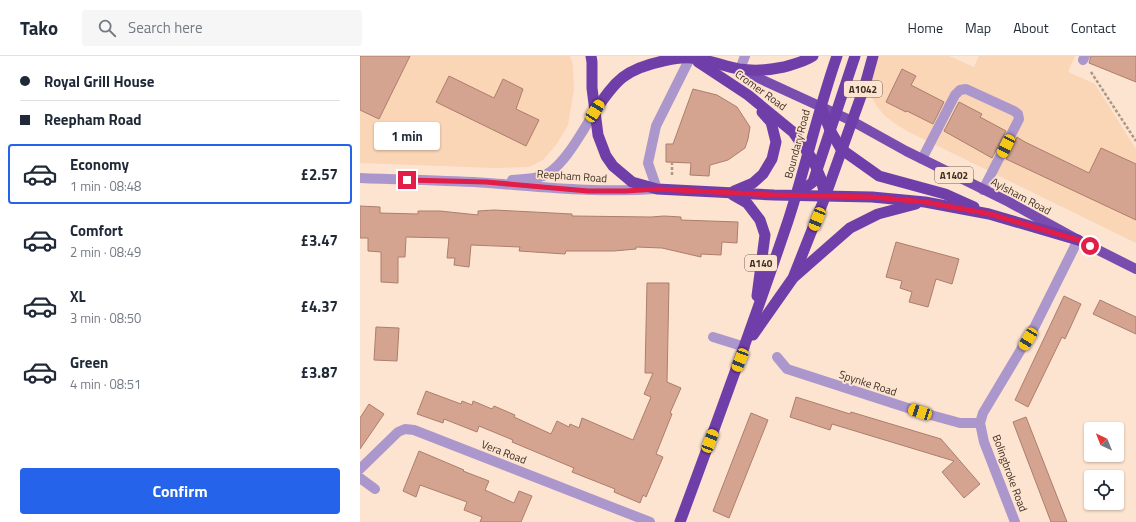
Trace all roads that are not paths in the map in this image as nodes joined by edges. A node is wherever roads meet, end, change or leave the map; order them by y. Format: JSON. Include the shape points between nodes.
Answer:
{"nodes":[{"id":1,"x":590,"y":56,"type":"edge"},
{"id":2,"x":745,"y":56,"type":"edge"},
{"id":3,"x":813,"y":56,"type":"edge"},
{"id":4,"x":837,"y":56,"type":"edge"},
{"id":5,"x":855,"y":56,"type":"edge"},
{"id":6,"x":873,"y":56,"type":"edge"},
{"id":7,"x":689,"y":57,"type":"edge"},
{"id":8,"x":740,"y":69,"type":"junction"},
{"id":9,"x":748,"y":95,"type":"junction"},
{"id":10,"x":821,"y":106,"type":"junction"},
{"id":11,"x":595,"y":111,"type":"junction"},
{"id":12,"x":835,"y":113,"type":"junction"},
{"id":13,"x":852,"y":121,"type":"junction"},
{"id":14,"x":830,"y":130,"type":"junction"},
{"id":15,"x":841,"y":149,"type":"junction"},
{"id":16,"x":808,"y":153,"type":"junction"},
{"id":17,"x":922,"y":159,"type":"junction"},
{"id":18,"x":817,"y":170,"type":"junction"},
{"id":19,"x":360,"y":178,"type":"edge"},
{"id":20,"x":486,"y":182,"type":"junction"},
{"id":21,"x":657,"y":189,"type":"junction"},
{"id":22,"x":983,"y":190,"type":"junction"},
{"id":23,"x":730,"y":193,"type":"junction"},
{"id":24,"x":796,"y":195,"type":"junction"},
{"id":25,"x":825,"y":197,"type":"junction"},
{"id":26,"x":925,"y":202,"type":"junction"},
{"id":27,"x":990,"y":214,"type":"junction"},
{"id":28,"x":1078,"y":240,"type":"junction"},
{"id":29,"x":1136,"y":269,"type":"edge"},
{"id":30,"x":793,"y":278,"type":"junction"},
{"id":31,"x":713,"y":337,"type":"dead end"},
{"id":32,"x":745,"y":347,"type":"junction"},
{"id":33,"x":777,"y":357,"type":"dead end"},
{"id":34,"x":980,"y":423,"type":"junction"},
{"id":35,"x":360,"y":469,"type":"edge"},
{"id":36,"x":360,"y":478,"type":"edge"},
{"id":37,"x":376,"y":489,"type":"dead end"},
{"id":38,"x":650,"y":522,"type":"edge"},
{"id":39,"x":680,"y":522,"type":"edge"},
{"id":40,"x":1015,"y":522,"type":"edge"}],
"edges":[{"from":1,"to":11,"type":"highway","number":"A140"},
{"from":2,"to":8,"type":"street"},
{"from":3,"to":8,"type":"highway","name":"Cromer Road","via":[[799,63],[772,70]]},
{"from":4,"to":10,"type":"highway","number":"A1042"},
{"from":5,"to":12,"type":"highway"},
{"from":6,"to":13,"type":"highway","number":"A1042"},
{"from":7,"to":8,"type":"highway","name":"Cromer Road"},
{"from":7,"to":9,"type":"highway","name":"Cromer Road","number":"A140"},
{"from":7,"to":11,"type":"highway","name":"Reepham Road","via":[[638,67],[624,75],[609,90]]},
{"from":7,"to":21,"type":"street","via":[[656,126],[648,163]]},
{"from":8,"to":10,"type":"main road","name":"Cromer Road","number":"A1402"},
{"from":9,"to":16,"type":"highway","name":"Cromer Road","number":"A140","via":[[793,132]]},
{"from":9,"to":23,"type":"highway","name":"Reepham Road","number":"A140","via":[[771,122],[776,142],[772,159],[763,174],[753,183]]},
{"from":10,"to":12,"type":"main road","name":"Cromer Road","number":"A1402"},
{"from":10,"to":14,"type":"highway"},
{"from":10,"to":16,"type":"highway","name":"Boundary Road","number":"A1042"},
{"from":11,"to":20,"type":"street","name":"Reepham Road","via":[[558,166],[541,177]]},
{"from":11,"to":21,"type":"highway","name":"Reepham Road","number":"A140","via":[[598,135],[613,166],[632,182]]},
{"from":12,"to":13,"type":"main road","name":"Cromer Road","number":"A1402"},
{"from":12,"to":14,"type":"highway"},
{"from":13,"to":15,"type":"highway","name":"Boundary Road","number":"A140"},
{"from":13,"to":17,"type":"main road","name":"Aylsham Road","number":"A1402"},
{"from":14,"to":15,"type":"highway"},
{"from":14,"to":18,"type":"highway"},
{"from":15,"to":25,"type":"highway","name":"Boundary Road","number":"A140"},
{"from":15,"to":27,"type":"highway","via":[[879,176],[945,194]]},
{"from":16,"to":18,"type":"highway","name":"Cromer Road","number":"A140"},
{"from":16,"to":24,"type":"highway","name":"Boundary Road","number":"A1042"},
{"from":17,"to":22,"type":"main road","name":"Aylsham Road","number":"A1402"},
{"from":17,"to":22,"type":"street","via":[[960,90],[966,89],[1014,111],[1019,119]]},
{"from":18,"to":24,"type":"highway","via":[[813,182]]},
{"from":18,"to":25,"type":"highway","name":"Cromer Road","number":"A140"},
{"from":19,"to":20,"type":"street","name":"Reepham Road"},
{"from":20,"to":21,"type":"street","name":"Reepham Road","via":[[588,191]]},
{"from":21,"to":23,"type":"highway","name":"Reepham Road","number":"A140"},
{"from":22,"to":28,"type":"main road","name":"Aylsham Road","number":"A1402"},
{"from":23,"to":24,"type":"highway","number":"A140"},
{"from":23,"to":32,"type":"highway","name":"Boundary Road","number":"A140","via":[[747,202],[760,220],[764,235],[757,297]]},
{"from":24,"to":25,"type":"highway","number":"A140"},
{"from":24,"to":32,"type":"highway","name":"Boundary Road","number":"A1042"},
{"from":25,"to":26,"type":"highway","number":"A140","via":[[872,197]]},
{"from":25,"to":30,"type":"highway","name":"Boundary Road","number":"A140"},
{"from":26,"to":27,"type":"highway","number":"A140"},
{"from":26,"to":30,"type":"highway","number":"A140","via":[[878,214],[850,228]]},
{"from":27,"to":28,"type":"highway","number":"A1402"},
{"from":28,"to":29,"type":"main road","name":"Aylsham Road","number":"A1402"},
{"from":28,"to":34,"type":"street","via":[[1035,326],[983,413]]},
{"from":30,"to":32,"type":"highway","name":"Boundary Road","number":"A140"},
{"from":31,"to":32,"type":"street"},
{"from":32,"to":39,"type":"highway","name":"Boundary Road","number":"A140"},
{"from":33,"to":34,"type":"street","name":"Spynke Road","via":[[787,368],[912,410],[960,423]]},
{"from":34,"to":40,"type":"street","name":"Bolingbroke Road","via":[[984,442]]},
{"from":35,"to":38,"type":"street","name":"Vera Road","via":[[398,432],[414,430]]},
{"from":36,"to":37,"type":"street"}]}
